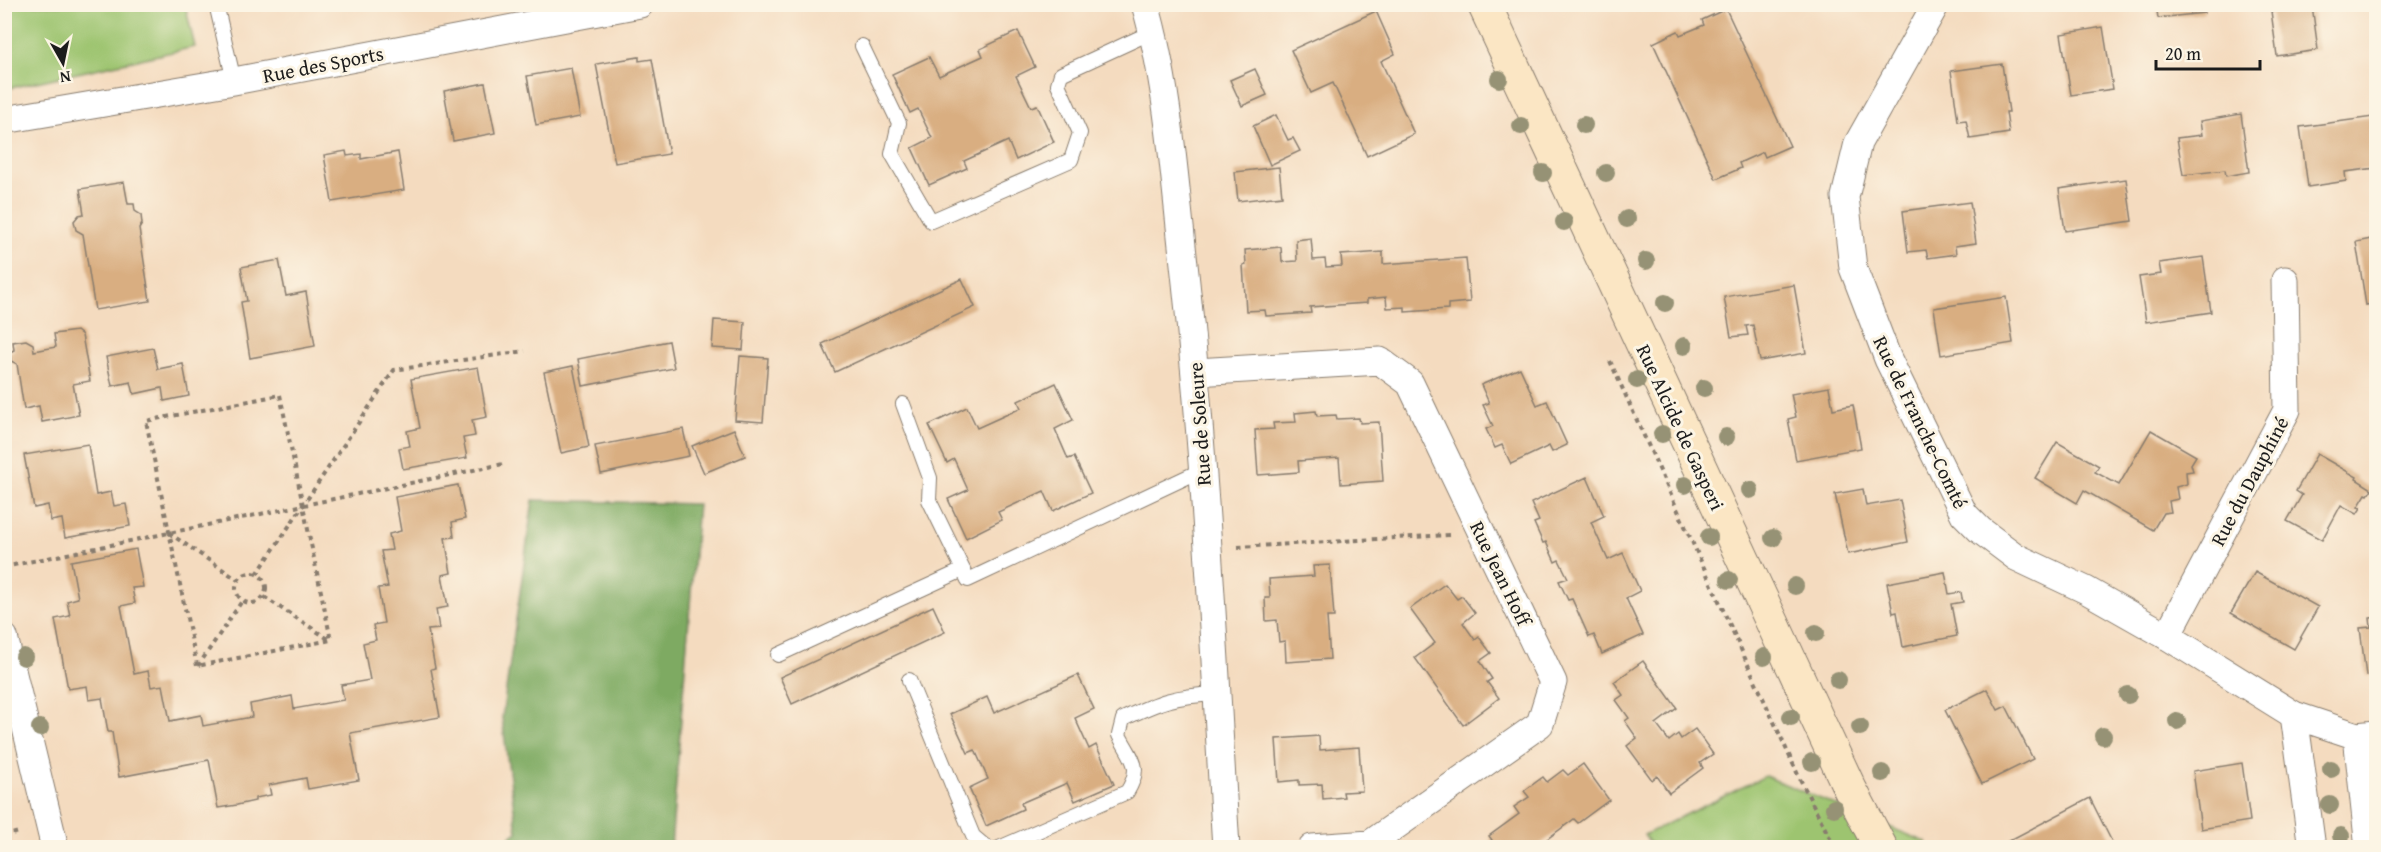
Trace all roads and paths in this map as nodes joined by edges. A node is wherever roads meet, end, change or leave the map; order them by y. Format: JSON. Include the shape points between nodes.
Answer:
{"nodes":[{"id":1,"x":216,"y":4,"type":"edge"},
{"id":2,"x":640,"y":4,"type":"edge"},
{"id":3,"x":1145,"y":4,"type":"edge"},
{"id":4,"x":1484,"y":4,"type":"edge"},
{"id":5,"x":1936,"y":4,"type":"edge"},
{"id":6,"x":1152,"y":32,"type":"junction"},
{"id":7,"x":862,"y":46,"type":"dead end"},
{"id":8,"x":234,"y":81,"type":"junction"},
{"id":9,"x":4,"y":120,"type":"edge"},
{"id":10,"x":2285,"y":280,"type":"dead end"},
{"id":11,"x":525,"y":351,"type":"dead end"},
{"id":12,"x":1196,"y":372,"type":"junction"},
{"id":13,"x":903,"y":404,"type":"dead end"},
{"id":14,"x":503,"y":464,"type":"dead end"},
{"id":15,"x":1202,"y":470,"type":"junction"},
{"id":16,"x":303,"y":506,"type":"junction"},
{"id":17,"x":1478,"y":525,"type":"junction"},
{"id":18,"x":169,"y":533,"type":"junction"},
{"id":19,"x":1207,"y":548,"type":"junction"},
{"id":20,"x":4,"y":567,"type":"edge"},
{"id":21,"x":963,"y":570,"type":"junction"},
{"id":22,"x":257,"y":574,"type":"junction"},
{"id":23,"x":238,"y":580,"type":"junction"},
{"id":24,"x":264,"y":597,"type":"junction"},
{"id":25,"x":242,"y":601,"type":"junction"},
{"id":26,"x":2167,"y":636,"type":"junction"},
{"id":27,"x":4,"y":637,"type":"edge"},
{"id":28,"x":331,"y":640,"type":"junction"},
{"id":29,"x":778,"y":655,"type":"dead end"},
{"id":30,"x":197,"y":666,"type":"junction"},
{"id":31,"x":909,"y":680,"type":"dead end"},
{"id":32,"x":1216,"y":694,"type":"junction"},
{"id":33,"x":2294,"y":715,"type":"junction"},
{"id":34,"x":2367,"y":735,"type":"edge"},
{"id":35,"x":55,"y":848,"type":"edge"},
{"id":36,"x":989,"y":848,"type":"edge"},
{"id":37,"x":999,"y":848,"type":"edge"},
{"id":38,"x":1226,"y":848,"type":"edge"},
{"id":39,"x":1312,"y":848,"type":"edge"},
{"id":40,"x":1881,"y":848,"type":"edge"},
{"id":41,"x":2312,"y":848,"type":"edge"},
{"id":42,"x":2369,"y":848,"type":"edge"}],
"edges":[{"from":1,"to":8,"type":"lane"},
{"from":2,"to":8,"type":"street","name":"Rue des Sports"},
{"from":3,"to":6,"type":"street","name":"Rue de Soleure"},
{"from":4,"to":40,"type":"main road","name":"Rue Alcide de Gasperi"},
{"from":5,"to":26,"type":"street","name":"Rue de Franche-Comté","via":[[1858,143],[1845,198],[1852,268],[1888,359],[1964,514],[2016,557],[2086,590]]},
{"from":6,"to":7,"type":"lane","via":[[1060,74],[1058,84],[1080,133],[1071,160],[932,221],[892,154],[899,123]]},
{"from":6,"to":12,"type":"street","name":"Rue de Soleure","via":[[1171,145]]},
{"from":8,"to":9,"type":"street","name":"Rue des Sports"},
{"from":10,"to":26,"type":"street","name":"Rue du Dauphiné","via":[[2287,410]]},
{"from":11,"to":16,"type":"path","via":[[394,370]]},
{"from":12,"to":15,"type":"street","name":"Rue de Soleure"},
{"from":12,"to":17,"type":"street","name":"Rue Jean Hoff","via":[[1380,361],[1410,383]]},
{"from":13,"to":21,"type":"lane","via":[[930,478],[929,500]]},
{"from":14,"to":16,"type":"path"},
{"from":15,"to":19,"type":"street","name":"Rue de Soleure"},
{"from":15,"to":21,"type":"lane","via":[[968,580]]},
{"from":16,"to":18,"type":"path"},
{"from":16,"to":18,"type":"path","via":[[280,395],[146,421]]},
{"from":16,"to":22,"type":"path"},
{"from":16,"to":28,"type":"path"},
{"from":17,"to":19,"type":"path","via":[[1457,534]]},
{"from":17,"to":39,"type":"street","name":"Rue Jean Hoff","via":[[1553,682],[1540,724],[1370,844]]},
{"from":18,"to":20,"type":"path"},
{"from":18,"to":23,"type":"path"},
{"from":18,"to":30,"type":"path"},
{"from":19,"to":32,"type":"street","name":"Rue de Soleure"},
{"from":21,"to":29,"type":"lane"},
{"from":22,"to":23,"type":"path","via":[[246,573]]},
{"from":22,"to":24,"type":"path","via":[[266,584]]},
{"from":23,"to":25,"type":"path","via":[[236,590]]},
{"from":24,"to":25,"type":"path","via":[[254,603]]},
{"from":24,"to":28,"type":"path"},
{"from":25,"to":30,"type":"path"},
{"from":26,"to":33,"type":"street","name":"Rue de Franche-Comté"},
{"from":27,"to":35,"type":"street"},
{"from":28,"to":30,"type":"path"},
{"from":31,"to":36,"type":"lane","via":[[974,836]]},
{"from":32,"to":37,"type":"lane","via":[[1157,702],[1123,719],[1119,735],[1136,767],[1136,778],[1127,792]]},
{"from":32,"to":38,"type":"street","name":"Rue de Soleure"},
{"from":33,"to":34,"type":"street","name":"Rue de Franche-Comté"},
{"from":33,"to":41,"type":"street"},
{"from":34,"to":42,"type":"street","name":"Rue de Franche-Comté"}]}
